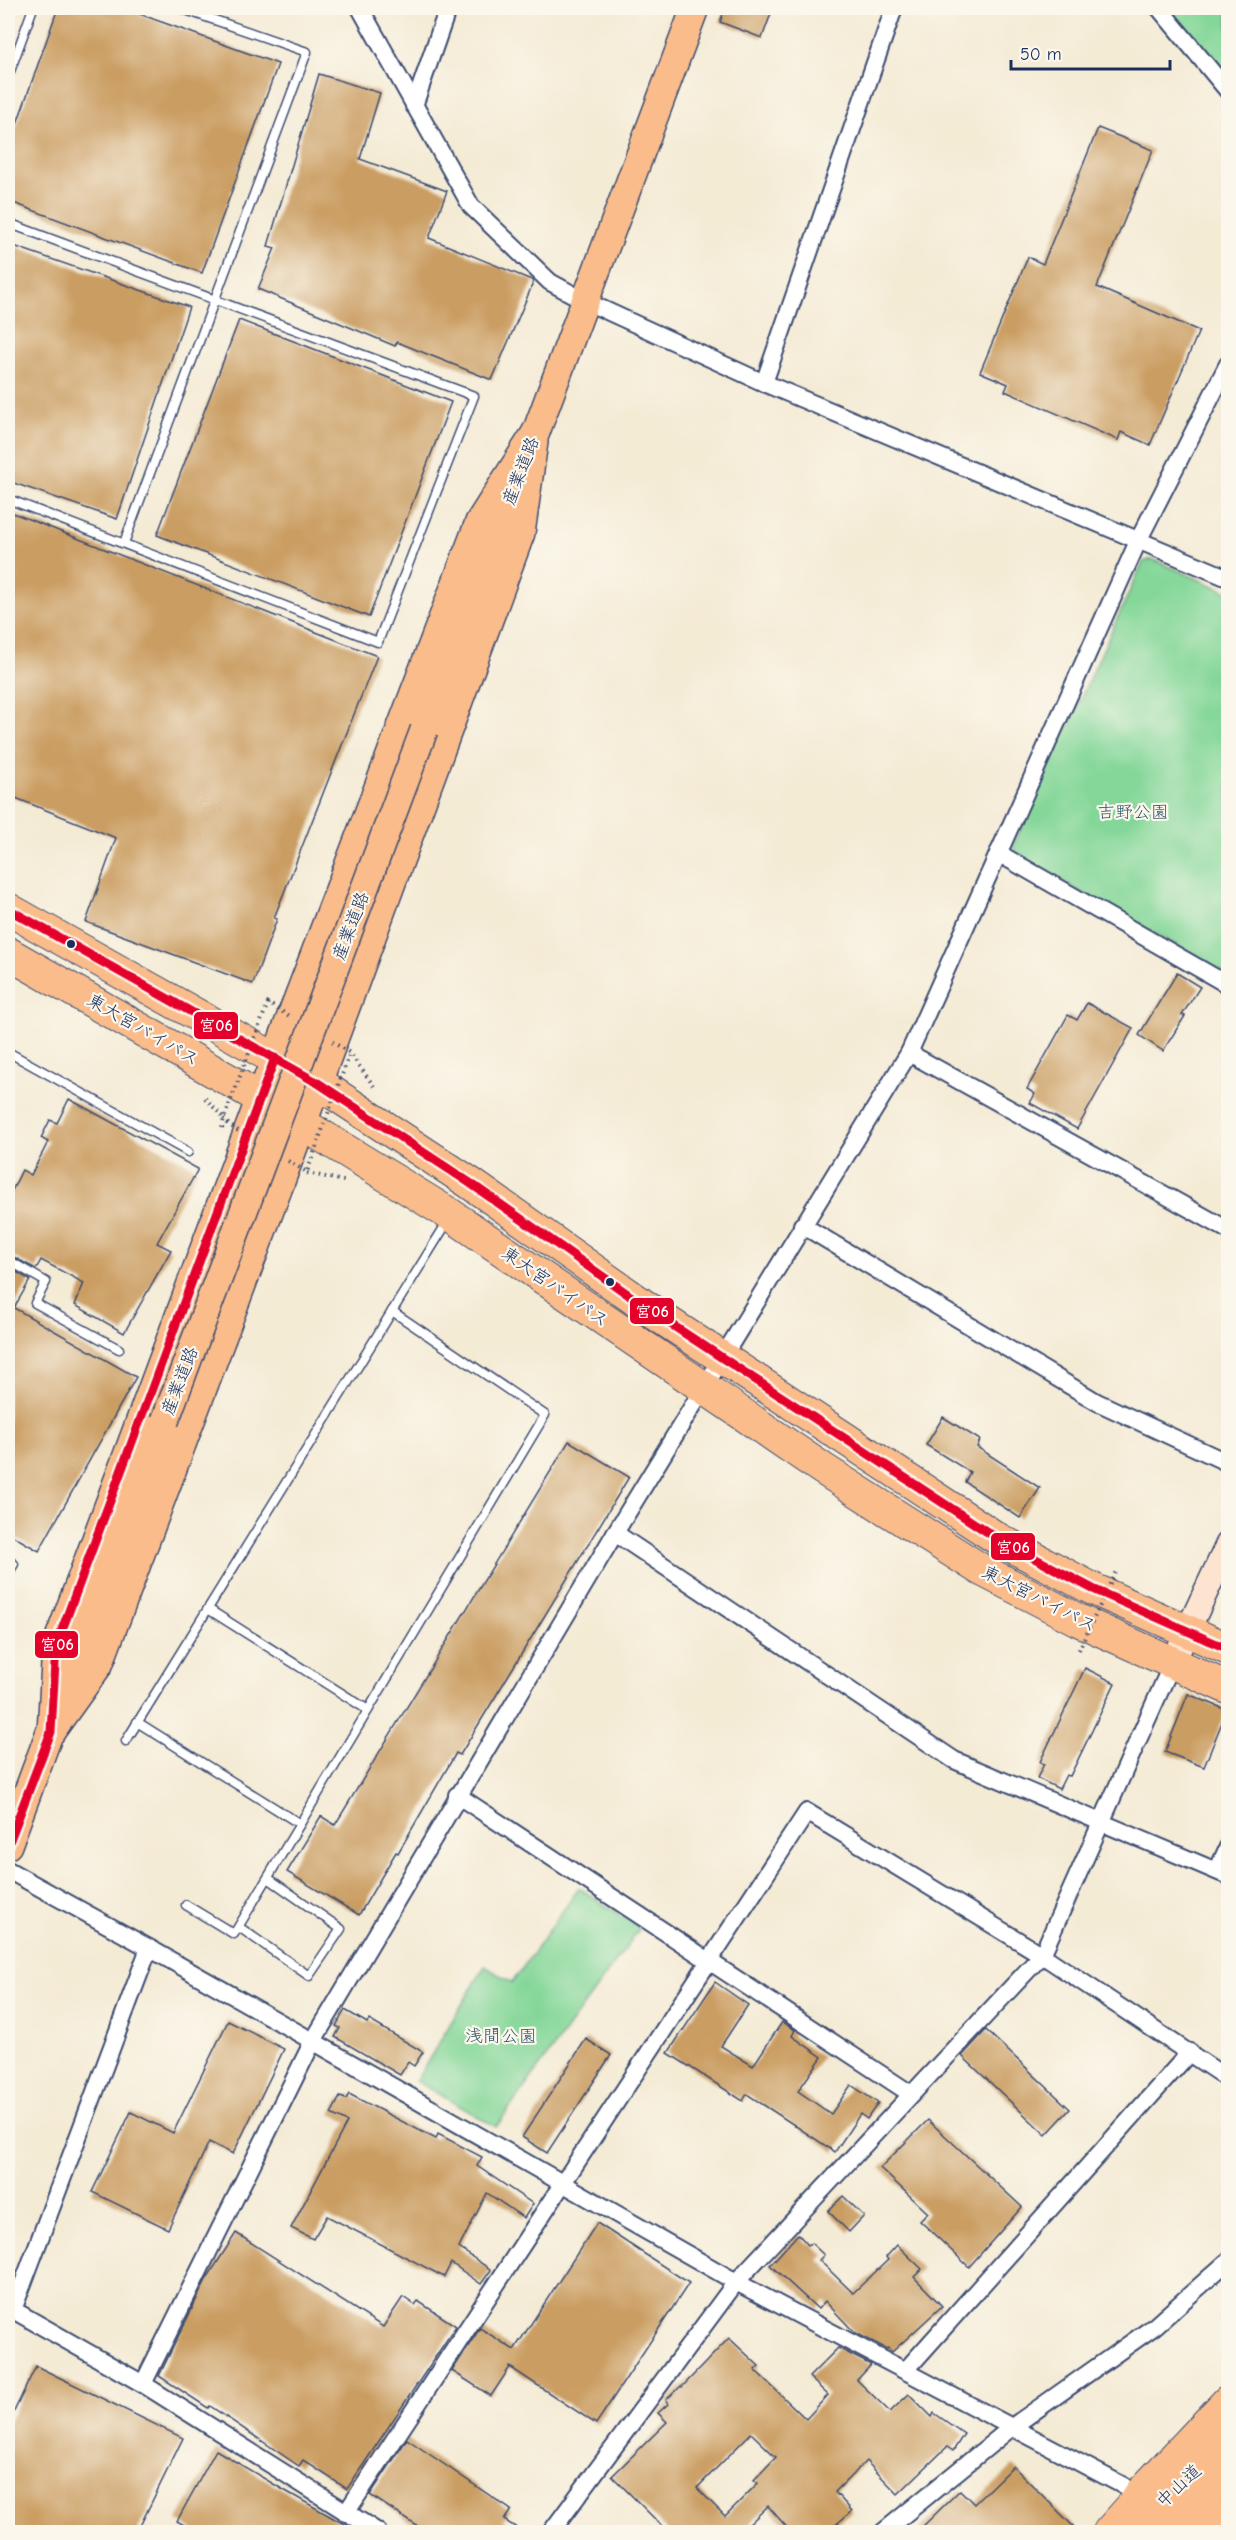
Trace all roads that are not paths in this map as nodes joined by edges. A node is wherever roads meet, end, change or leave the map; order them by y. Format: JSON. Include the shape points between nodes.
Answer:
{"nodes":[{"id":1,"x":33,"y":8,"type":"edge"},
{"id":2,"x":180,"y":8,"type":"edge"},
{"id":3,"x":360,"y":8,"type":"edge"},
{"id":4,"x":448,"y":8,"type":"edge"},
{"id":5,"x":695,"y":8,"type":"edge"},
{"id":6,"x":894,"y":8,"type":"edge"},
{"id":7,"x":1159,"y":8,"type":"edge"},
{"id":8,"x":8,"y":77,"type":"edge"},
{"id":9,"x":1228,"y":92,"type":"edge"},
{"id":10,"x":414,"y":106,"type":"junction"},
{"id":11,"x":8,"y":223,"type":"edge"},
{"id":12,"x":215,"y":300,"type":"junction"},
{"id":13,"x":585,"y":301,"type":"junction"},
{"id":14,"x":1228,"y":364,"type":"edge"},
{"id":15,"x":764,"y":384,"type":"junction"},
{"id":16,"x":536,"y":432,"type":"junction"},
{"id":17,"x":8,"y":499,"type":"edge"},
{"id":18,"x":1139,"y":539,"type":"junction"},
{"id":19,"x":124,"y":543,"type":"junction"},
{"id":20,"x":1228,"y":578,"type":"edge"},
{"id":21,"x":998,"y":853,"type":"junction"},
{"id":22,"x":8,"y":909,"type":"edge"},
{"id":23,"x":8,"y":953,"type":"edge"},
{"id":24,"x":1228,"y":986,"type":"edge"},
{"id":25,"x":8,"y":1052,"type":"edge"},
{"id":26,"x":909,"y":1053,"type":"junction"},
{"id":27,"x":275,"y":1058,"type":"junction"},
{"id":28,"x":318,"y":1083,"type":"junction"},
{"id":29,"x":260,"y":1098,"type":"junction"},
{"id":30,"x":302,"y":1124,"type":"junction"},
{"id":31,"x":189,"y":1152,"type":"dead end"},
{"id":32,"x":451,"y":1215,"type":"junction"},
{"id":33,"x":802,"y":1225,"type":"junction"},
{"id":34,"x":1228,"y":1230,"type":"edge"},
{"id":35,"x":8,"y":1260,"type":"edge"},
{"id":36,"x":392,"y":1311,"type":"junction"},
{"id":37,"x":119,"y":1349,"type":"dead end"},
{"id":38,"x":722,"y":1358,"type":"junction"},
{"id":39,"x":703,"y":1388,"type":"junction"},
{"id":40,"x":1228,"y":1463,"type":"edge"},
{"id":41,"x":615,"y":1533,"type":"junction"},
{"id":42,"x":1228,"y":1544,"type":"edge"},
{"id":43,"x":8,"y":1560,"type":"edge"},
{"id":44,"x":8,"y":1574,"type":"edge"},
{"id":45,"x":208,"y":1608,"type":"junction"},
{"id":46,"x":1187,"y":1631,"type":"junction"},
{"id":47,"x":1228,"y":1649,"type":"edge"},
{"id":48,"x":1172,"y":1664,"type":"junction"},
{"id":49,"x":1228,"y":1688,"type":"edge"},
{"id":50,"x":368,"y":1710,"type":"junction"},
{"id":51,"x":137,"y":1722,"type":"junction"},
{"id":52,"x":51,"y":1732,"type":"junction"},
{"id":53,"x":126,"y":1741,"type":"dead end"},
{"id":54,"x":457,"y":1796,"type":"junction"},
{"id":55,"x":1102,"y":1823,"type":"junction"},
{"id":56,"x":300,"y":1824,"type":"junction"},
{"id":57,"x":8,"y":1845,"type":"edge"},
{"id":58,"x":1228,"y":1847,"type":"edge"},
{"id":59,"x":8,"y":1870,"type":"edge"},
{"id":60,"x":1223,"y":1873,"type":"edge"},
{"id":61,"x":268,"y":1878,"type":"junction"},
{"id":62,"x":186,"y":1905,"type":"dead end"},
{"id":63,"x":239,"y":1927,"type":"junction"},
{"id":64,"x":149,"y":1948,"type":"junction"},
{"id":65,"x":1042,"y":1955,"type":"junction"},
{"id":66,"x":710,"y":1961,"type":"junction"},
{"id":67,"x":313,"y":2041,"type":"junction"},
{"id":68,"x":1190,"y":2052,"type":"junction"},
{"id":69,"x":1228,"y":2079,"type":"edge"},
{"id":70,"x":911,"y":2094,"type":"junction"},
{"id":71,"x":564,"y":2183,"type":"junction"},
{"id":72,"x":1228,"y":2261,"type":"edge"},
{"id":73,"x":736,"y":2282,"type":"junction"},
{"id":74,"x":10,"y":2308,"type":"edge"},
{"id":75,"x":906,"y":2370,"type":"junction"},
{"id":76,"x":142,"y":2385,"type":"junction"},
{"id":77,"x":1228,"y":2401,"type":"edge"},
{"id":78,"x":1012,"y":2427,"type":"junction"},
{"id":79,"x":1228,"y":2440,"type":"edge"},
{"id":80,"x":1228,"y":2470,"type":"edge"},
{"id":81,"x":1124,"y":2486,"type":"dead end"},
{"id":82,"x":345,"y":2513,"type":"junction"},
{"id":83,"x":1228,"y":2514,"type":"edge"},
{"id":84,"x":378,"y":2532,"type":"edge"},
{"id":85,"x":551,"y":2532,"type":"edge"},
{"id":86,"x":883,"y":2532,"type":"edge"},
{"id":87,"x":1109,"y":2532,"type":"edge"},
{"id":88,"x":1130,"y":2532,"type":"edge"},
{"id":89,"x":1162,"y":2532,"type":"edge"},
{"id":90,"x":1207,"y":2532,"type":"edge"}],
"edges":[{"from":1,"to":8,"type":"lane"},
{"from":2,"to":12,"type":"lane","via":[[307,52]]},
{"from":3,"to":10,"type":"street"},
{"from":4,"to":10,"type":"street"},
{"from":5,"to":13,"type":"main road","name":"産業道路"},
{"from":6,"to":15,"type":"street"},
{"from":7,"to":9,"type":"street"},
{"from":10,"to":13,"type":"street","via":[[471,206],[550,282]]},
{"from":11,"to":12,"type":"lane"},
{"from":12,"to":19,"type":"lane"},
{"from":12,"to":19,"type":"lane","via":[[474,396],[378,642]]},
{"from":13,"to":15,"type":"street"},
{"from":13,"to":16,"type":"main road","name":"産業道路"},
{"from":14,"to":18,"type":"street"},
{"from":15,"to":18,"type":"street"},
{"from":16,"to":27,"type":"main road","via":[[479,522]]},
{"from":16,"to":28,"type":"main road","via":[[521,533]]},
{"from":16,"to":52,"type":"main road","name":"産業道路","bridge":true},
{"from":17,"to":19,"type":"lane"},
{"from":18,"to":20,"type":"street"},
{"from":18,"to":21,"type":"street"},
{"from":21,"to":24,"type":"street"},
{"from":21,"to":26,"type":"street"},
{"from":22,"to":27,"type":"highway","name":"東大宮バイパス"},
{"from":23,"to":29,"type":"highway","name":"東大宮バイパス"},
{"from":25,"to":31,"type":"lane"},
{"from":26,"to":33,"type":"street"},
{"from":26,"to":34,"type":"street"},
{"from":27,"to":28,"type":"highway","name":"東大宮バイパス"},
{"from":27,"to":29,"type":"main road"},
{"from":28,"to":30,"type":"main road"},
{"from":28,"to":38,"type":"highway","name":"東大宮バイパス"},
{"from":29,"to":30,"type":"highway","name":"東大宮バイパス"},
{"from":29,"to":52,"type":"main road","via":[[56,1646]]},
{"from":30,"to":32,"type":"highway","name":"東大宮バイパス"},
{"from":30,"to":52,"type":"main road","via":[[99,1665]]},
{"from":32,"to":36,"type":"lane"},
{"from":32,"to":39,"type":"highway","name":"東大宮バイパス"},
{"from":33,"to":38,"type":"street"},
{"from":33,"to":40,"type":"street","via":[[1097,1402]]},
{"from":35,"to":37,"type":"lane","via":[[46,1282],[34,1303]]},
{"from":36,"to":45,"type":"lane"},
{"from":36,"to":50,"type":"lane","via":[[545,1415]]},
{"from":38,"to":39,"type":"street"},
{"from":38,"to":46,"type":"highway","name":"東大宮バイパス","via":[[998,1539],[1093,1589]]},
{"from":39,"to":41,"type":"street"},
{"from":39,"to":48,"type":"highway","name":"東大宮バイパス","via":[[980,1569]]},
{"from":41,"to":54,"type":"street"},
{"from":41,"to":55,"type":"street","via":[[954,1760]]},
{"from":42,"to":46,"type":"street"},
{"from":43,"to":44,"type":"lane","via":[[14,1564]]},
{"from":45,"to":50,"type":"lane"},
{"from":45,"to":51,"type":"lane"},
{"from":46,"to":47,"type":"highway","name":"東大宮バイパス"},
{"from":46,"to":48,"type":"street"},
{"from":48,"to":49,"type":"highway","name":"東大宮バイパス"},
{"from":48,"to":55,"type":"street"},
{"from":50,"to":56,"type":"lane"},
{"from":51,"to":53,"type":"lane"},
{"from":51,"to":56,"type":"lane"},
{"from":52,"to":57,"type":"main road","name":"産業道路"},
{"from":54,"to":66,"type":"street"},
{"from":54,"to":67,"type":"street"},
{"from":55,"to":60,"type":"street"},
{"from":55,"to":65,"type":"street"},
{"from":56,"to":61,"type":"lane"},
{"from":58,"to":60,"type":"street"},
{"from":59,"to":64,"type":"street"},
{"from":61,"to":63,"type":"lane"},
{"from":61,"to":63,"type":"lane","via":[[341,1929],[309,1976]]},
{"from":62,"to":63,"type":"lane","via":[[234,1934]]},
{"from":64,"to":67,"type":"street"},
{"from":64,"to":74,"type":"street"},
{"from":65,"to":66,"type":"street","via":[[807,1812]]},
{"from":65,"to":68,"type":"street"},
{"from":65,"to":70,"type":"street"},
{"from":66,"to":70,"type":"street"},
{"from":66,"to":71,"type":"street"},
{"from":67,"to":71,"type":"street"},
{"from":67,"to":76,"type":"street"},
{"from":68,"to":69,"type":"street"},
{"from":68,"to":75,"type":"street"},
{"from":70,"to":73,"type":"street"},
{"from":71,"to":73,"type":"street"},
{"from":71,"to":82,"type":"street"},
{"from":72,"to":78,"type":"street","via":[[1155,2326]]},
{"from":73,"to":75,"type":"street"},
{"from":73,"to":85,"type":"street"},
{"from":74,"to":76,"type":"street"},
{"from":75,"to":78,"type":"street"},
{"from":76,"to":82,"type":"street"},
{"from":77,"to":87,"type":"highway"},
{"from":78,"to":81,"type":"street"},
{"from":78,"to":86,"type":"street"},
{"from":79,"to":88,"type":"highway","name":"中山道"},
{"from":80,"to":89,"type":"highway"},
{"from":82,"to":84,"type":"street"},
{"from":83,"to":90,"type":"highway"}]}
